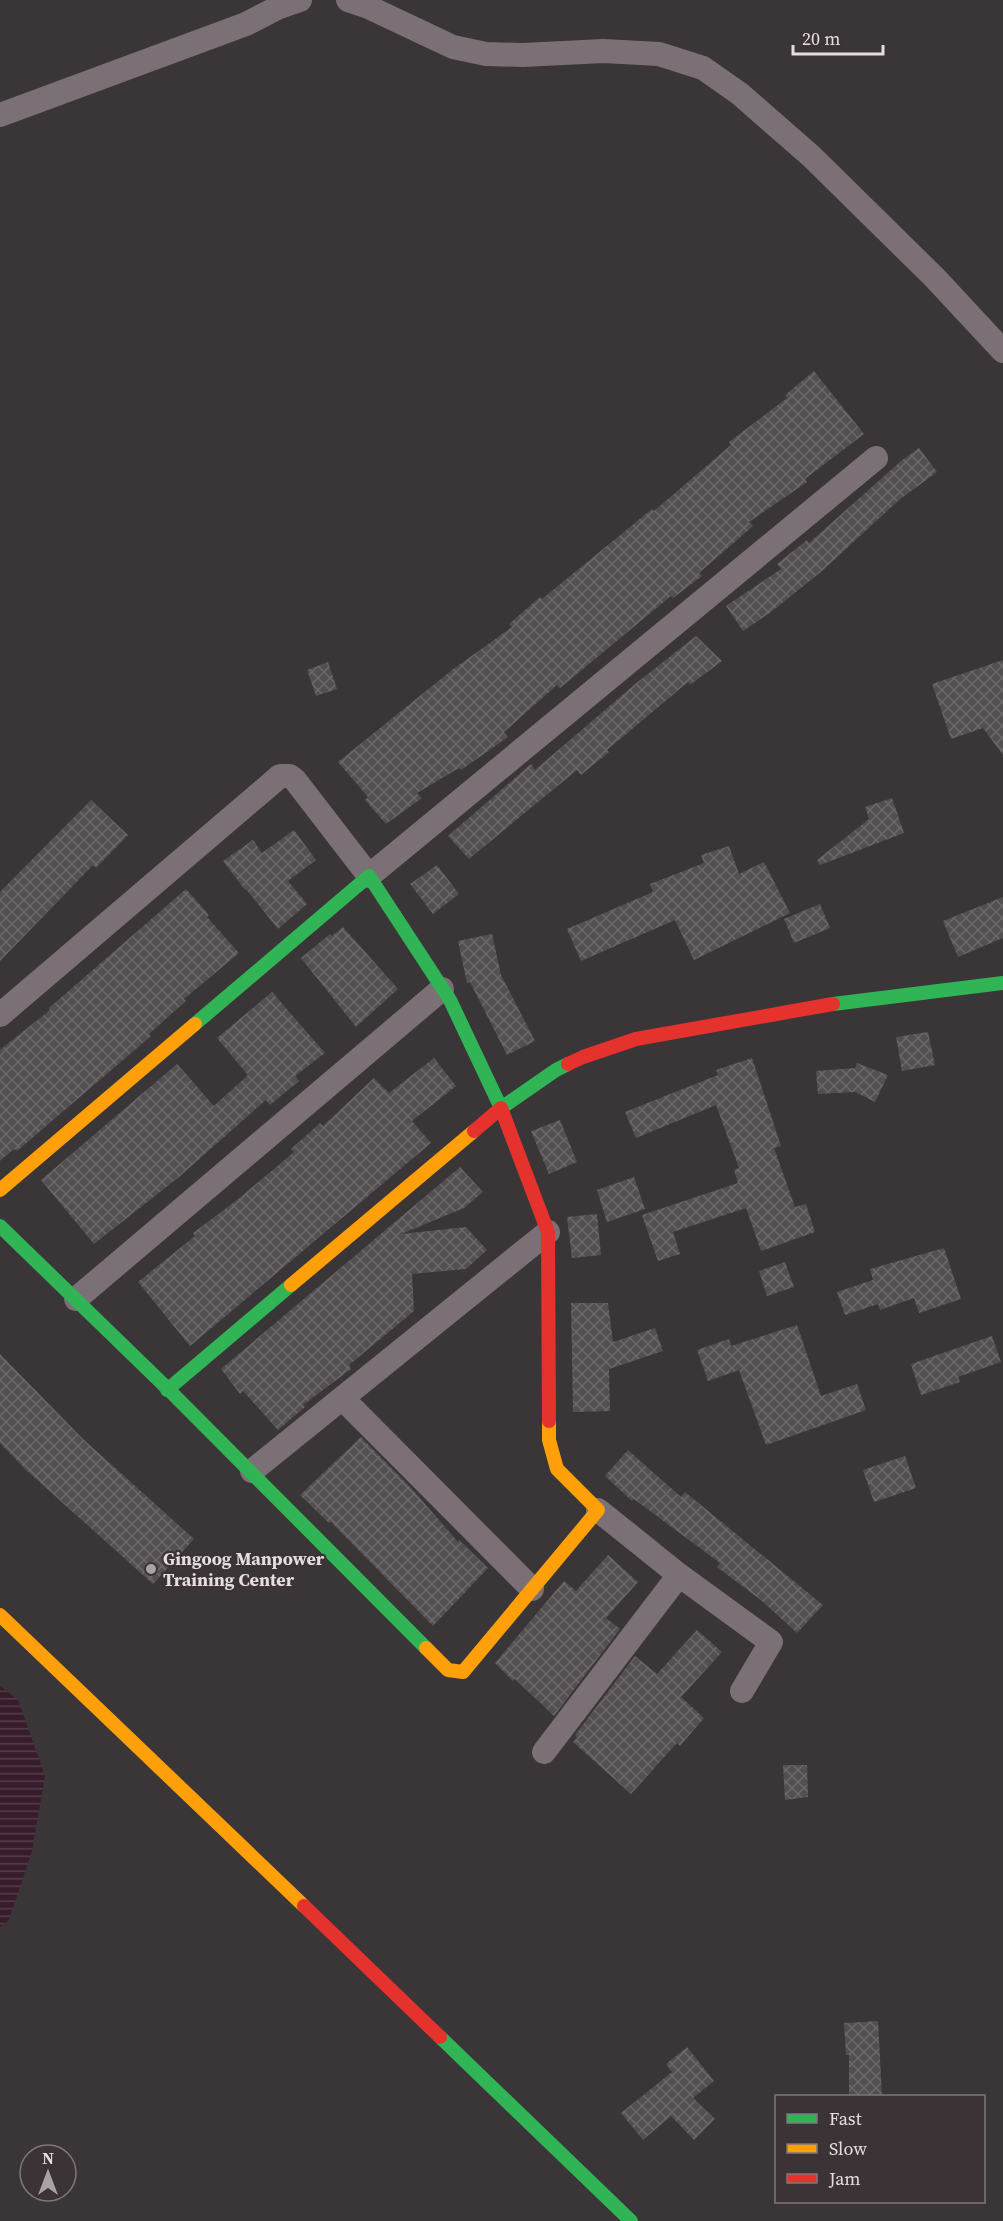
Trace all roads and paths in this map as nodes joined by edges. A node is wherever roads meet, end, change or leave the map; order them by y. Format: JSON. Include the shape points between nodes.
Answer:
{"nodes":[{"id":1,"x":300,"y":0,"type":"edge"},
{"id":2,"x":348,"y":0,"type":"edge"},
{"id":3,"x":0,"y":115,"type":"edge"},
{"id":4,"x":1003,"y":351,"type":"edge"},
{"id":5,"x":876,"y":458,"type":"dead end"},
{"id":6,"x":369,"y":876,"type":"junction"},
{"id":7,"x":1003,"y":983,"type":"edge"},
{"id":8,"x":442,"y":989,"type":"junction"},
{"id":9,"x":0,"y":1015,"type":"edge"},
{"id":10,"x":501,"y":1108,"type":"junction"},
{"id":11,"x":0,"y":1190,"type":"edge"},
{"id":12,"x":0,"y":1226,"type":"edge"},
{"id":13,"x":548,"y":1232,"type":"junction"},
{"id":14,"x":76,"y":1299,"type":"junction"},
{"id":15,"x":167,"y":1390,"type":"junction"},
{"id":16,"x":343,"y":1399,"type":"junction"},
{"id":17,"x":252,"y":1471,"type":"junction"},
{"id":18,"x":598,"y":1510,"type":"junction"},
{"id":19,"x":679,"y":1575,"type":"junction"},
{"id":20,"x":532,"y":1588,"type":"junction"},
{"id":21,"x":0,"y":1615,"type":"edge"},
{"id":22,"x":742,"y":1691,"type":"dead end"},
{"id":23,"x":544,"y":1752,"type":"dead end"},
{"id":24,"x":631,"y":2221,"type":"edge"}],
"edges":[{"from":1,"to":3,"type":"street","via":[[246,24]]},
{"from":2,"to":4,"type":"street","via":[[453,47],[486,54],[659,54],[703,68],[740,94],[811,156]]},
{"from":5,"to":6,"type":"street"},
{"from":6,"to":8,"type":"street"},
{"from":6,"to":9,"type":"street","via":[[295,780],[280,776]]},
{"from":6,"to":11,"type":"street"},
{"from":7,"to":10,"type":"street","via":[[828,1005],[636,1039],[556,1070]]},
{"from":8,"to":10,"type":"street"},
{"from":8,"to":14,"type":"street"},
{"from":10,"to":13,"type":"street"},
{"from":10,"to":15,"type":"street"},
{"from":12,"to":14,"type":"street"},
{"from":13,"to":16,"type":"street"},
{"from":13,"to":18,"type":"street","via":[[549,1440],[556,1469]]},
{"from":14,"to":15,"type":"street"},
{"from":15,"to":17,"type":"street"},
{"from":16,"to":17,"type":"street"},
{"from":16,"to":20,"type":"street"},
{"from":17,"to":20,"type":"street","via":[[448,1670],[463,1672]]},
{"from":18,"to":19,"type":"street"},
{"from":18,"to":20,"type":"street"},
{"from":19,"to":22,"type":"street","via":[[771,1642]]},
{"from":19,"to":23,"type":"street"},
{"from":21,"to":24,"type":"street"}]}
